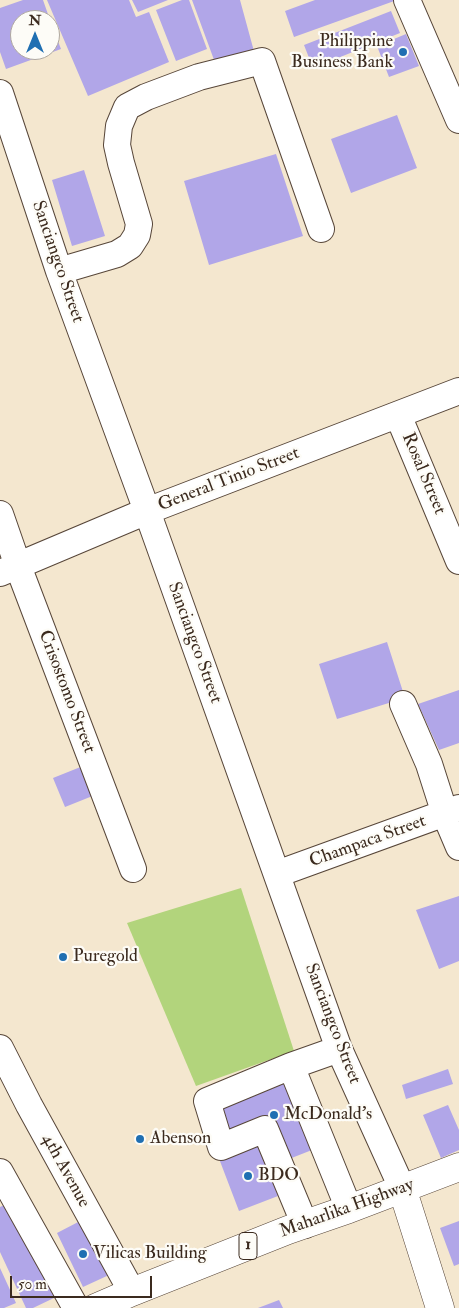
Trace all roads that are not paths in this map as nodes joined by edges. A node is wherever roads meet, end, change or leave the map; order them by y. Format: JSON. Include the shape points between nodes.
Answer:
{"nodes":[{"id":1,"x":407,"y":0,"type":"edge"},
{"id":2,"x":0,"y":93,"type":"edge"},
{"id":3,"x":459,"y":120,"type":"edge"},
{"id":4,"x":321,"y":229,"type":"dead end"},
{"id":5,"x":59,"y":271,"type":"junction"},
{"id":6,"x":459,"y":391,"type":"edge"},
{"id":7,"x":398,"y":415,"type":"junction"},
{"id":8,"x":147,"y":511,"type":"junction"},
{"id":9,"x":0,"y":514,"type":"edge"},
{"id":10,"x":459,"y":561,"type":"edge"},
{"id":11,"x":9,"y":569,"type":"edge"},
{"id":12,"x":403,"y":704,"type":"dead end"},
{"id":13,"x":452,"y":811,"type":"edge"},
{"id":14,"x":459,"y":847,"type":"edge"},
{"id":15,"x":133,"y":869,"type":"dead end"},
{"id":16,"x":277,"y":874,"type":"junction"},
{"id":17,"x":0,"y":1048,"type":"edge"},
{"id":18,"x":339,"y":1049,"type":"junction"},
{"id":19,"x":291,"y":1066,"type":"junction"},
{"id":20,"x":459,"y":1166,"type":"edge"},
{"id":21,"x":0,"y":1172,"type":"edge"},
{"id":22,"x":402,"y":1188,"type":"junction"},
{"id":23,"x":350,"y":1209,"type":"junction"},
{"id":24,"x":304,"y":1225,"type":"junction"},
{"id":25,"x":132,"y":1292,"type":"junction"},
{"id":26,"x":76,"y":1308,"type":"edge"},
{"id":27,"x":96,"y":1308,"type":"edge"},
{"id":28,"x":440,"y":1308,"type":"edge"}],
"edges":[{"from":1,"to":3,"type":"street"},
{"from":2,"to":5,"type":"street","name":"Sanciangco Street"},
{"from":4,"to":5,"type":"street","via":[[262,61],[199,77],[127,107],[119,126],[118,145],[139,224],[137,235],[130,246],[117,254]]},
{"from":5,"to":8,"type":"street","name":"Sanciangco Street"},
{"from":6,"to":7,"type":"street","name":"General Tinio Street"},
{"from":7,"to":8,"type":"street","name":"General Tinio Street"},
{"from":7,"to":10,"type":"street","name":"Rosal Street"},
{"from":8,"to":11,"type":"street","name":"General Tinio Street"},
{"from":8,"to":16,"type":"street","name":"Sanciangco Street"},
{"from":9,"to":11,"type":"street","name":"Crisostomo Street"},
{"from":11,"to":15,"type":"street","name":"Crisostomo Street"},
{"from":12,"to":13,"type":"street"},
{"from":13,"to":14,"type":"street"},
{"from":13,"to":16,"type":"street","name":"Champaca Street"},
{"from":16,"to":18,"type":"street","name":"Sanciangco Street"},
{"from":17,"to":25,"type":"street","name":"4th Avenue"},
{"from":18,"to":19,"type":"street"},
{"from":18,"to":22,"type":"street","name":"Sanciangco Street"},
{"from":19,"to":23,"type":"street"},
{"from":19,"to":24,"type":"street","via":[[207,1101],[221,1147],[265,1129]]},
{"from":20,"to":22,"type":"main road","name":"Maharlika Highway","number":"1"},
{"from":21,"to":26,"type":"street"},
{"from":22,"to":23,"type":"main road","name":"Maharlika Highway","number":"1"},
{"from":22,"to":28,"type":"main road"},
{"from":23,"to":24,"type":"main road","name":"Maharlika Highway","number":"1"},
{"from":24,"to":25,"type":"main road","name":"Maharlika Highway","number":"1"},
{"from":25,"to":27,"type":"main road","name":"Maharlika Highway","number":"1"}]}
